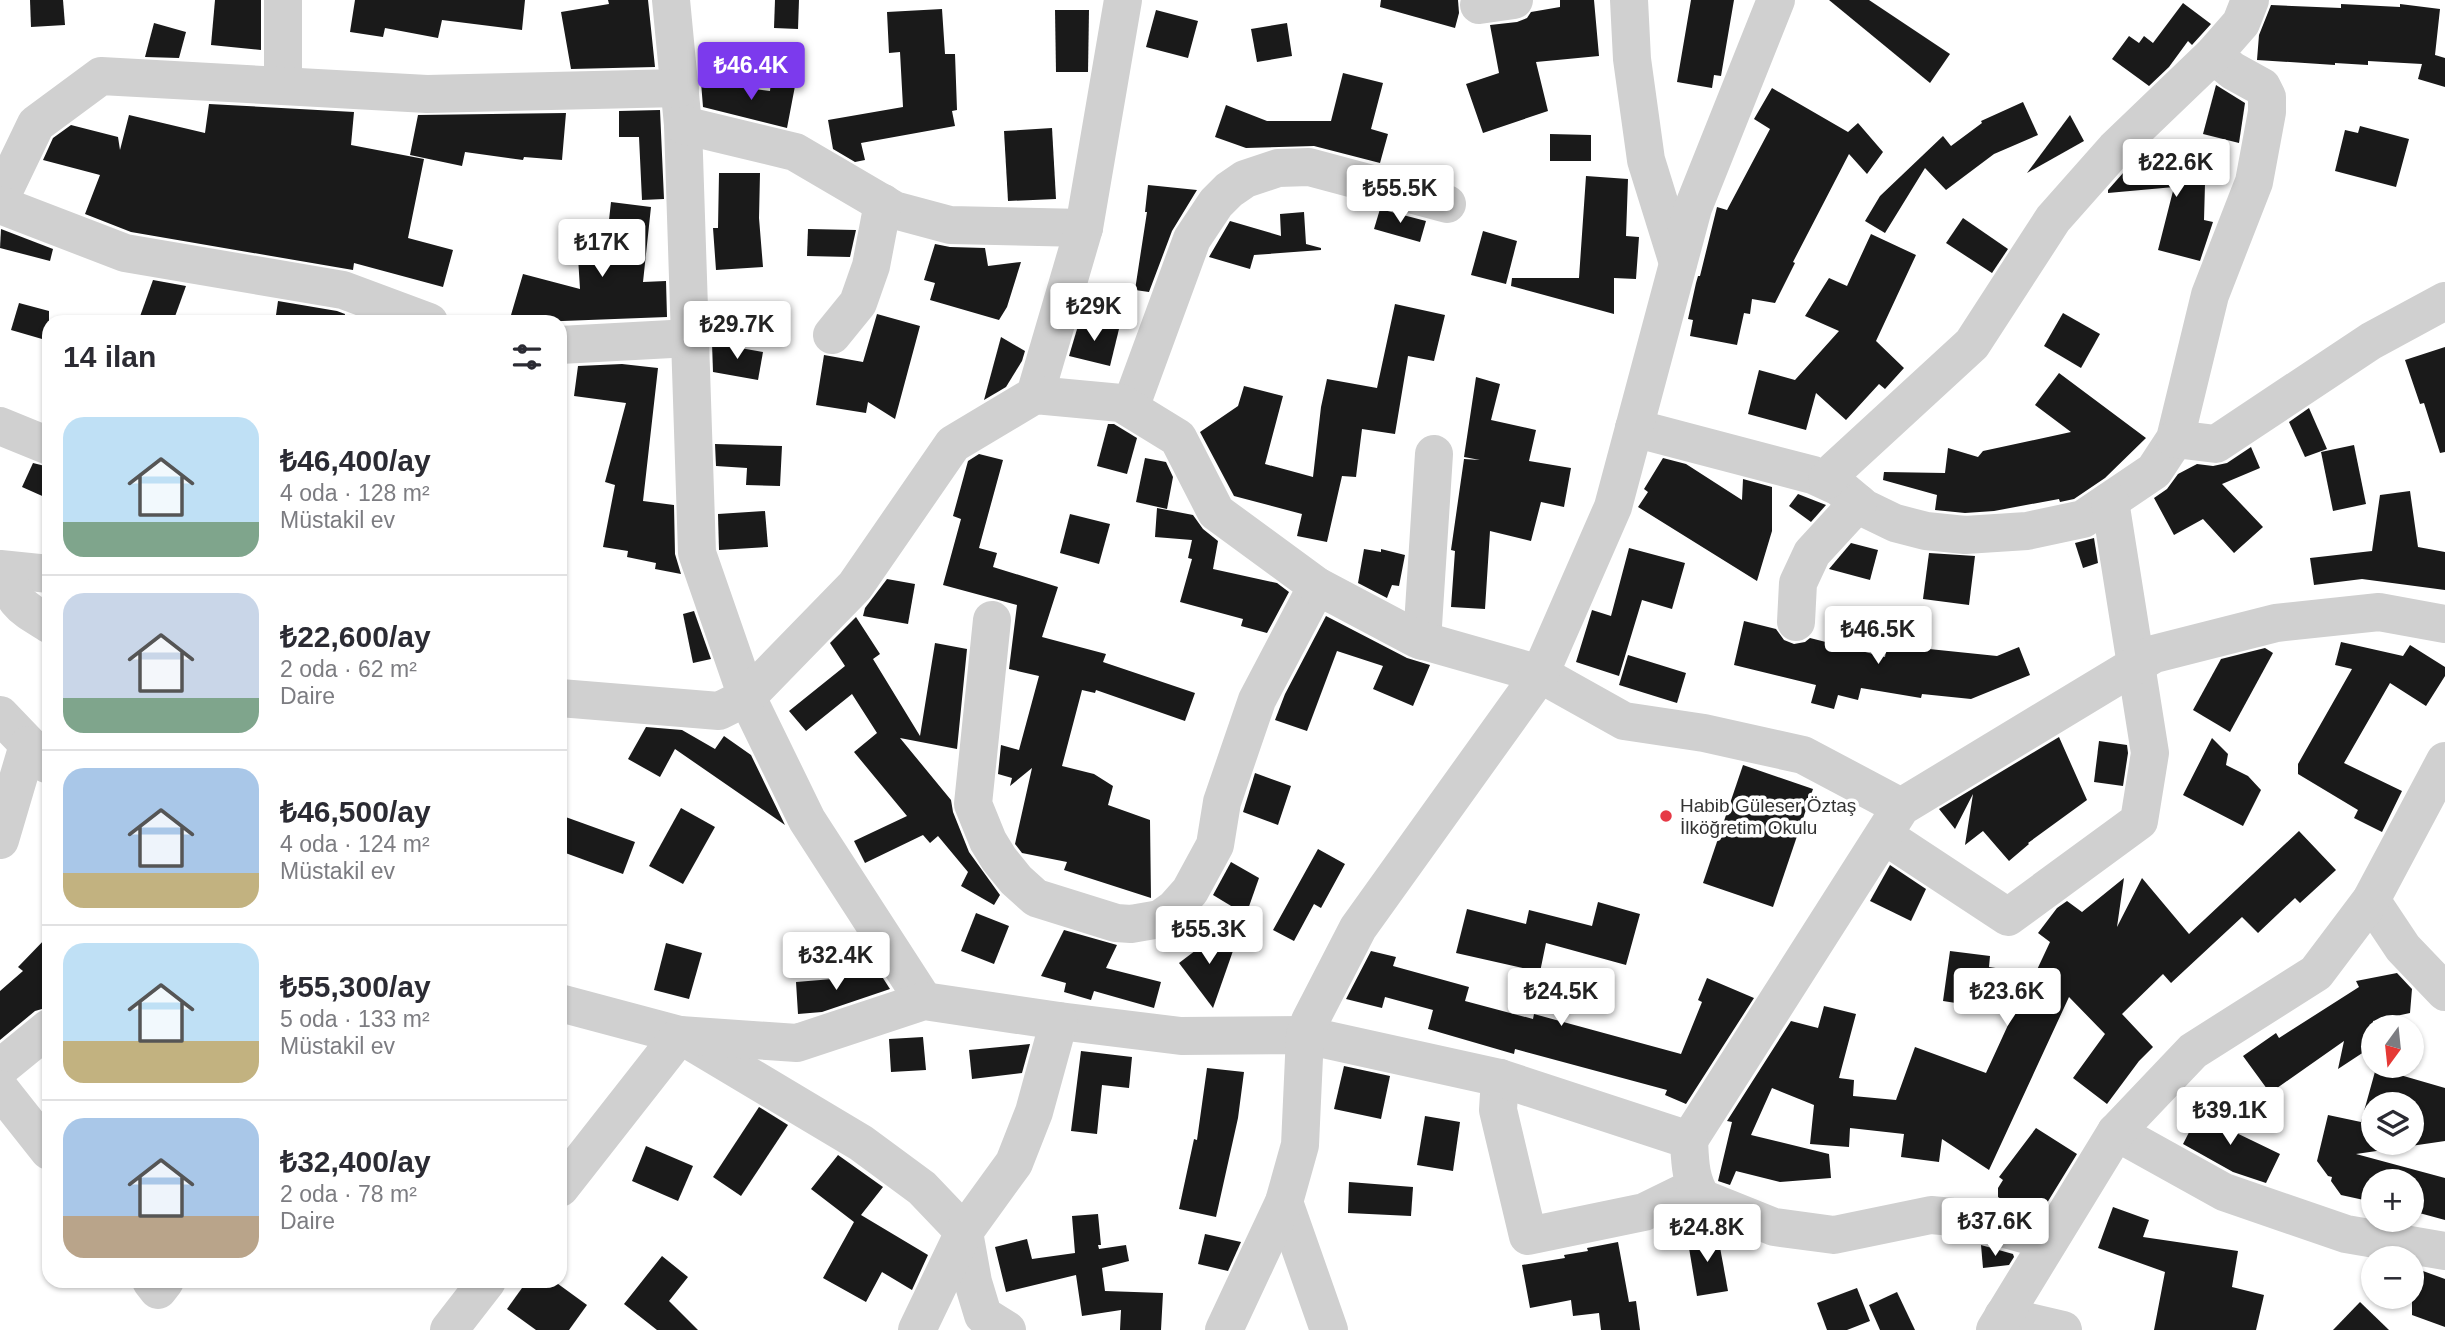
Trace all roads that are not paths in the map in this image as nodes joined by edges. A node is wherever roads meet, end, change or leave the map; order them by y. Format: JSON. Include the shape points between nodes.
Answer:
{"nodes":[{"id":1,"x":283,"y":0,"type":"edge"},
{"id":2,"x":671,"y":0,"type":"edge"},
{"id":3,"x":1123,"y":0,"type":"edge"},
{"id":4,"x":1480,"y":0,"type":"edge"},
{"id":5,"x":1514,"y":0,"type":"edge"},
{"id":6,"x":1629,"y":0,"type":"edge"},
{"id":7,"x":1776,"y":0,"type":"edge"},
{"id":8,"x":2250,"y":0,"type":"edge"},
{"id":9,"x":2213,"y":55,"type":"junction"},
{"id":10,"x":282,"y":86,"type":"junction"},
{"id":11,"x":681,"y":106,"type":"junction"},
{"id":12,"x":11,"y":152,"type":"edge"},
{"id":13,"x":0,"y":199,"type":"edge"},
{"id":14,"x":883,"y":204,"type":"junction"},
{"id":15,"x":1447,"y":204,"type":"dead end"},
{"id":16,"x":0,"y":205,"type":"edge"},
{"id":17,"x":1084,"y":228,"type":"junction"},
{"id":18,"x":1678,"y":263,"type":"junction"},
{"id":19,"x":2445,"y":301,"type":"edge"},
{"id":20,"x":410,"y":315,"type":"edge"},
{"id":21,"x":832,"y":335,"type":"dead end"},
{"id":22,"x":690,"y":338,"type":"junction"},
{"id":23,"x":567,"y":345,"type":"edge"},
{"id":24,"x":1035,"y":395,"type":"junction"},
{"id":25,"x":1130,"y":408,"type":"junction"},
{"id":26,"x":0,"y":426,"type":"edge"},
{"id":27,"x":1634,"y":428,"type":"junction"},
{"id":28,"x":2175,"y":439,"type":"junction"},
{"id":29,"x":42,"y":443,"type":"edge"},
{"id":30,"x":1434,"y":454,"type":"dead end"},
{"id":31,"x":1827,"y":481,"type":"junction"},
{"id":32,"x":2110,"y":500,"type":"junction"},
{"id":33,"x":1858,"y":503,"type":"junction"},
{"id":34,"x":3,"y":569,"type":"edge"},
{"id":35,"x":42,"y":573,"type":"edge"},
{"id":36,"x":1317,"y":586,"type":"junction"},
{"id":37,"x":42,"y":620,"type":"edge"},
{"id":38,"x":992,"y":620,"type":"dead end"},
{"id":39,"x":1796,"y":622,"type":"dead end"},
{"id":40,"x":2445,"y":624,"type":"edge"},
{"id":41,"x":1422,"y":641,"type":"junction"},
{"id":42,"x":2136,"y":664,"type":"junction"},
{"id":43,"x":1540,"y":674,"type":"junction"},
{"id":44,"x":747,"y":697,"type":"junction"},
{"id":45,"x":567,"y":699,"type":"edge"},
{"id":46,"x":0,"y":715,"type":"edge"},
{"id":47,"x":38,"y":755,"type":"edge"},
{"id":48,"x":2445,"y":761,"type":"edge"},
{"id":49,"x":1893,"y":821,"type":"junction"},
{"id":50,"x":0,"y":840,"type":"edge"},
{"id":51,"x":2371,"y":900,"type":"junction"},
{"id":52,"x":2445,"y":992,"type":"edge"},
{"id":53,"x":924,"y":1002,"type":"junction"},
{"id":54,"x":567,"y":1005,"type":"edge"},
{"id":55,"x":1059,"y":1021,"type":"junction"},
{"id":56,"x":42,"y":1034,"type":"edge"},
{"id":57,"x":680,"y":1035,"type":"junction"},
{"id":58,"x":1306,"y":1035,"type":"junction"},
{"id":59,"x":0,"y":1068,"type":"edge"},
{"id":60,"x":1500,"y":1078,"type":"junction"},
{"id":61,"x":0,"y":1088,"type":"edge"},
{"id":62,"x":2116,"y":1132,"type":"junction"},
{"id":63,"x":1689,"y":1140,"type":"junction"},
{"id":64,"x":42,"y":1142,"type":"edge"},
{"id":65,"x":567,"y":1179,"type":"edge"},
{"id":66,"x":1695,"y":1187,"type":"junction"},
{"id":67,"x":1284,"y":1202,"type":"junction"},
{"id":68,"x":964,"y":1232,"type":"junction"},
{"id":69,"x":2049,"y":1241,"type":"junction"},
{"id":70,"x":2445,"y":1251,"type":"edge"},
{"id":71,"x":482,"y":1288,"type":"edge"},
{"id":72,"x":1999,"y":1323,"type":"edge"},
{"id":73,"x":449,"y":1330,"type":"edge"},
{"id":74,"x":917,"y":1330,"type":"edge"},
{"id":75,"x":1007,"y":1330,"type":"edge"},
{"id":76,"x":1224,"y":1330,"type":"edge"},
{"id":77,"x":1329,"y":1330,"type":"edge"},
{"id":78,"x":2063,"y":1330,"type":"edge"}],
"edges":[{"from":1,"to":10,"type":"street"},
{"from":2,"to":11,"type":"street"},
{"from":3,"to":17,"type":"street"},
{"from":4,"to":5,"type":"street","via":[[1479,5]]},
{"from":6,"to":18,"type":"street","via":[[1646,160]]},
{"from":7,"to":18,"type":"street","via":[[1693,208]]},
{"from":8,"to":9,"type":"street","via":[[2241,23]]},
{"from":9,"to":28,"type":"street","via":[[2262,87],[2267,112],[2254,183],[2210,295]]},
{"from":9,"to":31,"type":"street","via":[[2115,149],[2053,219],[1972,344]]},
{"from":10,"to":11,"type":"street"},
{"from":10,"to":12,"type":"street","via":[[101,76],[36,124]]},
{"from":11,"to":14,"type":"street","via":[[795,152]]},
{"from":11,"to":22,"type":"street"},
{"from":12,"to":13,"type":"street"},
{"from":14,"to":17,"type":"street","via":[[950,225]]},
{"from":14,"to":21,"type":"street","via":[[871,266],[858,303]]},
{"from":15,"to":25,"type":"street","via":[[1309,167],[1278,168],[1245,179],[1216,203],[1192,239]]},
{"from":16,"to":20,"type":"street","via":[[125,253],[343,290]]},
{"from":17,"to":24,"type":"street"},
{"from":18,"to":27,"type":"street"},
{"from":19,"to":28,"type":"street","via":[[2371,341],[2216,444]]},
{"from":22,"to":23,"type":"street"},
{"from":22,"to":44,"type":"street","via":[[697,553]]},
{"from":24,"to":25,"type":"street"},
{"from":24,"to":44,"type":"street","via":[[953,444],[855,586]]},
{"from":25,"to":36,"type":"street","via":[[1178,438],[1216,512]]},
{"from":26,"to":29,"type":"street"},
{"from":27,"to":31,"type":"street"},
{"from":27,"to":43,"type":"street","via":[[1613,507]]},
{"from":28,"to":32,"type":"street","via":[[2154,471]]},
{"from":30,"to":41,"type":"street"},
{"from":31,"to":33,"type":"street"},
{"from":32,"to":33,"type":"street","via":[[2082,519],[2027,531],[1965,535],[1895,523]]},
{"from":32,"to":42,"type":"street"},
{"from":33,"to":39,"type":"street","via":[[1812,553],[1798,583]]},
{"from":34,"to":35,"type":"street"},
{"from":34,"to":37,"type":"street","via":[[11,594]]},
{"from":36,"to":38,"type":"street","via":[[1257,700],[1222,802],[1215,845],[1190,891],[1160,919],[1131,924],[1036,898],[999,859],[979,823],[973,804]]},
{"from":36,"to":41,"type":"street"},
{"from":40,"to":42,"type":"street","via":[[2379,612],[2276,623],[2154,654]]},
{"from":41,"to":43,"type":"street"},
{"from":42,"to":49,"type":"street"},
{"from":42,"to":49,"type":"street","via":[[2150,753],[2139,821],[2008,917]]},
{"from":43,"to":49,"type":"street","via":[[1624,721],[1803,755]]},
{"from":43,"to":58,"type":"street","via":[[1357,928]]},
{"from":44,"to":45,"type":"street","via":[[719,711]]},
{"from":44,"to":53,"type":"street","via":[[807,820]]},
{"from":46,"to":47,"type":"street"},
{"from":47,"to":50,"type":"street"},
{"from":48,"to":51,"type":"street"},
{"from":49,"to":63,"type":"street"},
{"from":51,"to":52,"type":"street","via":[[2403,948]]},
{"from":51,"to":62,"type":"street","via":[[2316,973],[2193,1051]]},
{"from":53,"to":55,"type":"street"},
{"from":53,"to":57,"type":"street","via":[[797,1043]]},
{"from":54,"to":57,"type":"street"},
{"from":55,"to":58,"type":"street","via":[[1181,1036]]},
{"from":55,"to":68,"type":"street","via":[[1034,1112],[1014,1163]]},
{"from":56,"to":59,"type":"street"},
{"from":57,"to":65,"type":"street"},
{"from":57,"to":68,"type":"street","via":[[861,1143],[922,1188]]},
{"from":58,"to":60,"type":"street"},
{"from":58,"to":67,"type":"street","via":[[1300,1145]]},
{"from":60,"to":63,"type":"street"},
{"from":60,"to":66,"type":"street","via":[[1498,1110],[1528,1236],[1644,1212]]},
{"from":61,"to":64,"type":"street"},
{"from":62,"to":69,"type":"street"},
{"from":62,"to":70,"type":"street","via":[[2224,1192],[2346,1234]]},
{"from":63,"to":66,"type":"street"},
{"from":66,"to":69,"type":"street","via":[[1702,1198],[1774,1227],[1834,1235],[1931,1215],[1965,1218]]},
{"from":67,"to":76,"type":"street"},
{"from":67,"to":77,"type":"street"},
{"from":68,"to":74,"type":"street"},
{"from":68,"to":75,"type":"street","via":[[983,1315]]},
{"from":69,"to":72,"type":"street"},
{"from":71,"to":73,"type":"street"},
{"from":72,"to":78,"type":"street"}]}
